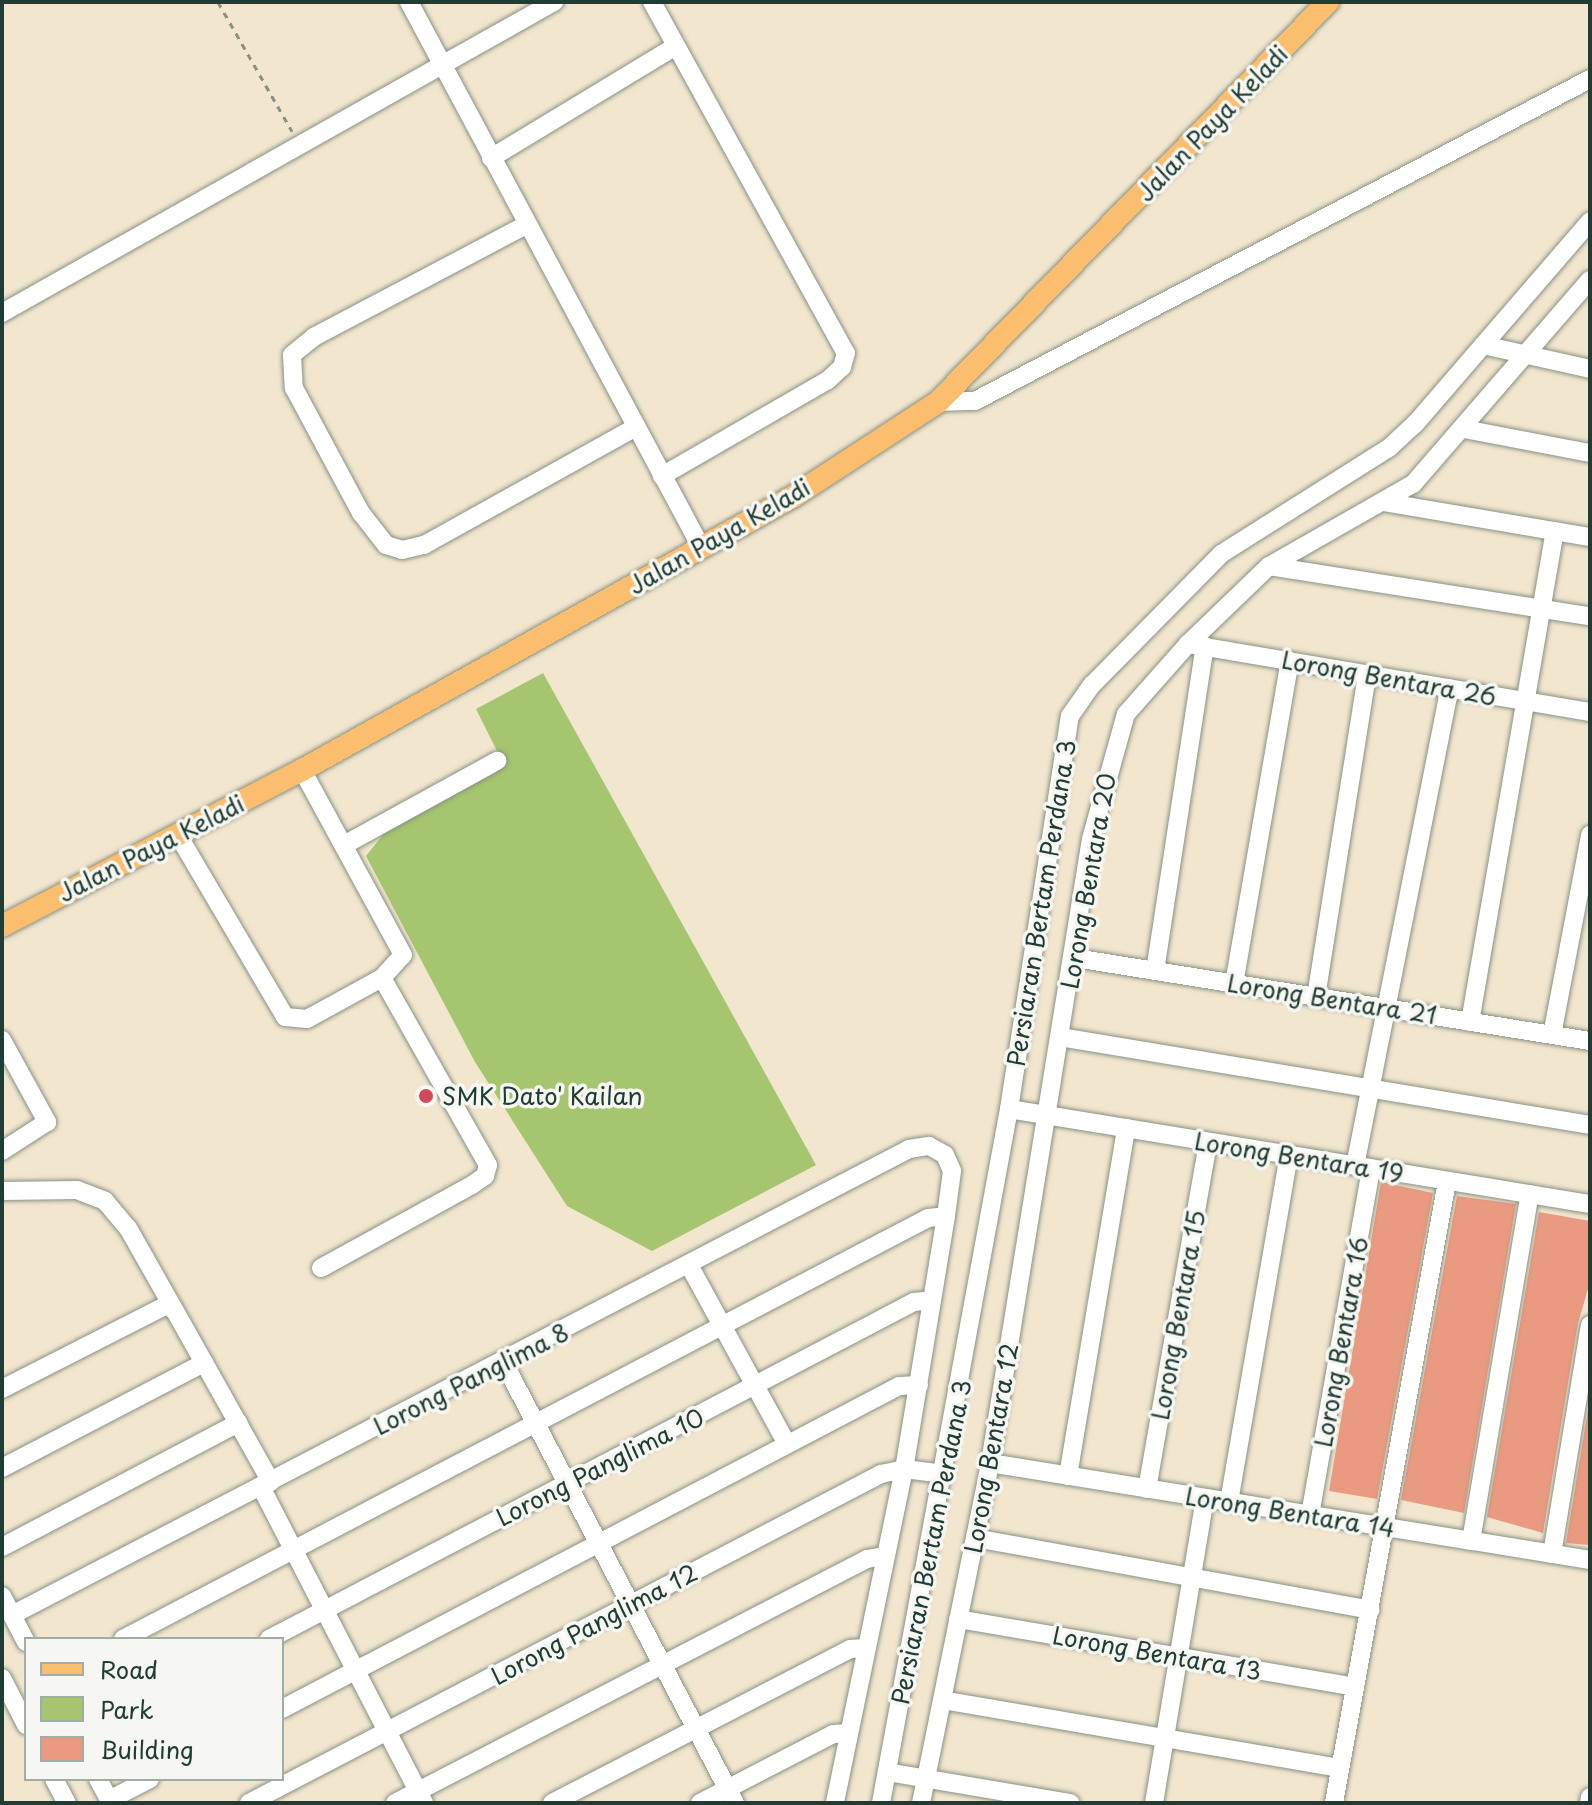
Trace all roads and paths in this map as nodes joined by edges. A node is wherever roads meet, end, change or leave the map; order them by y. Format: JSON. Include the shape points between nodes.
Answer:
{"nodes":[{"id":1,"x":218,"y":2,"type":"edge"},
{"id":2,"x":409,"y":2,"type":"edge"},
{"id":3,"x":554,"y":2,"type":"edge"},
{"id":4,"x":652,"y":2,"type":"edge"},
{"id":5,"x":1328,"y":2,"type":"edge"},
{"id":6,"x":676,"y":46,"type":"junction"},
{"id":7,"x":444,"y":68,"type":"junction"},
{"id":8,"x":1590,"y":79,"type":"edge"},
{"id":9,"x":302,"y":148,"type":"junction"},
{"id":10,"x":491,"y":158,"type":"junction"},
{"id":11,"x":1590,"y":221,"type":"edge"},
{"id":12,"x":526,"y":225,"type":"junction"},
{"id":13,"x":1588,"y":286,"type":"edge"},
{"id":14,"x":2,"y":313,"type":"edge"},
{"id":15,"x":1483,"y":345,"type":"junction"},
{"id":16,"x":1527,"y":357,"type":"junction"},
{"id":17,"x":1590,"y":369,"type":"edge"},
{"id":18,"x":938,"y":402,"type":"junction"},
{"id":19,"x":636,"y":427,"type":"junction"},
{"id":20,"x":1464,"y":429,"type":"junction"},
{"id":21,"x":1590,"y":453,"type":"edge"},
{"id":22,"x":662,"y":476,"type":"junction"},
{"id":23,"x":1383,"y":502,"type":"junction"},
{"id":24,"x":1555,"y":531,"type":"junction"},
{"id":25,"x":1590,"y":537,"type":"edge"},
{"id":26,"x":701,"y":547,"type":"junction"},
{"id":27,"x":1269,"y":566,"type":"junction"},
{"id":28,"x":1541,"y":609,"type":"junction"},
{"id":29,"x":1590,"y":616,"type":"edge"},
{"id":30,"x":1197,"y":645,"type":"junction"},
{"id":31,"x":1290,"y":661,"type":"junction"},
{"id":32,"x":1367,"y":674,"type":"junction"},
{"id":33,"x":1450,"y":688,"type":"junction"},
{"id":34,"x":1525,"y":701,"type":"junction"},
{"id":35,"x":1590,"y":712,"type":"edge"},
{"id":36,"x":497,"y":761,"type":"dead end"},
{"id":37,"x":302,"y":770,"type":"junction"},
{"id":38,"x":178,"y":835,"type":"junction"},
{"id":39,"x":1590,"y":835,"type":"edge"},
{"id":40,"x":344,"y":845,"type":"junction"},
{"id":41,"x":2,"y":926,"type":"edge"},
{"id":42,"x":1075,"y":958,"type":"junction"},
{"id":43,"x":1155,"y":971,"type":"junction"},
{"id":44,"x":382,"y":978,"type":"junction"},
{"id":45,"x":1234,"y":984,"type":"junction"},
{"id":46,"x":1316,"y":997,"type":"junction"},
{"id":47,"x":1387,"y":1008,"type":"junction"},
{"id":48,"x":1470,"y":1022,"type":"junction"},
{"id":49,"x":1552,"y":1035,"type":"junction"},
{"id":50,"x":1060,"y":1037,"type":"junction"},
{"id":51,"x":2,"y":1040,"type":"edge"},
{"id":52,"x":1590,"y":1041,"type":"edge"},
{"id":53,"x":7,"y":1062,"type":"edge"},
{"id":54,"x":1370,"y":1088,"type":"junction"},
{"id":55,"x":1009,"y":1109,"type":"junction"},
{"id":56,"x":1047,"y":1116,"type":"junction"},
{"id":57,"x":1590,"y":1125,"type":"edge"},
{"id":58,"x":1126,"y":1128,"type":"junction"},
{"id":59,"x":1208,"y":1142,"type":"junction"},
{"id":60,"x":2,"y":1151,"type":"edge"},
{"id":61,"x":1289,"y":1155,"type":"junction"},
{"id":62,"x":1363,"y":1167,"type":"junction"},
{"id":63,"x":1447,"y":1181,"type":"junction"},
{"id":64,"x":2,"y":1191,"type":"edge"},
{"id":65,"x":1530,"y":1194,"type":"junction"},
{"id":66,"x":1590,"y":1204,"type":"edge"},
{"id":67,"x":946,"y":1216,"type":"junction"},
{"id":68,"x":689,"y":1265,"type":"junction"},
{"id":69,"x":321,"y":1268,"type":"dead end"},
{"id":70,"x":932,"y":1300,"type":"junction"},
{"id":71,"x":175,"y":1311,"type":"junction"},
{"id":72,"x":722,"y":1325,"type":"junction"},
{"id":73,"x":1590,"y":1325,"type":"edge"},
{"id":74,"x":204,"y":1363,"type":"junction"},
{"id":75,"x":504,"y":1363,"type":"junction"},
{"id":76,"x":919,"y":1385,"type":"junction"},
{"id":77,"x":756,"y":1386,"type":"junction"},
{"id":78,"x":2,"y":1389,"type":"edge"},
{"id":79,"x":536,"y":1422,"type":"junction"},
{"id":80,"x":238,"y":1423,"type":"junction"},
{"id":81,"x":787,"y":1444,"type":"junction"},
{"id":82,"x":990,"y":1463,"type":"junction"},
{"id":83,"x":2,"y":1468,"type":"edge"},
{"id":84,"x":904,"y":1469,"type":"junction"},
{"id":85,"x":945,"y":1474,"type":"junction"},
{"id":86,"x":1068,"y":1476,"type":"junction"},
{"id":87,"x":567,"y":1483,"type":"junction"},
{"id":88,"x":266,"y":1484,"type":"junction"},
{"id":89,"x":1147,"y":1489,"type":"junction"},
{"id":90,"x":1205,"y":1498,"type":"junction"},
{"id":91,"x":1229,"y":1502,"type":"junction"},
{"id":92,"x":1310,"y":1515,"type":"junction"},
{"id":93,"x":1386,"y":1527,"type":"junction"},
{"id":94,"x":975,"y":1538,"type":"junction"},
{"id":95,"x":1471,"y":1541,"type":"junction"},
{"id":96,"x":599,"y":1543,"type":"junction"},
{"id":97,"x":2,"y":1547,"type":"edge"},
{"id":98,"x":294,"y":1549,"type":"junction"},
{"id":99,"x":1552,"y":1554,"type":"junction"},
{"id":100,"x":884,"y":1556,"type":"junction"},
{"id":101,"x":1590,"y":1560,"type":"edge"},
{"id":102,"x":1191,"y":1579,"type":"junction"},
{"id":103,"x":2,"y":1596,"type":"edge"},
{"id":104,"x":631,"y":1604,"type":"junction"},
{"id":105,"x":325,"y":1610,"type":"junction"},
{"id":106,"x":1370,"y":1610,"type":"junction"},
{"id":107,"x":12,"y":1615,"type":"junction"},
{"id":108,"x":958,"y":1619,"type":"junction"},
{"id":109,"x":127,"y":1637,"type":"edge"},
{"id":110,"x":273,"y":1637,"type":"edge"},
{"id":111,"x":24,"y":1638,"type":"edge"},
{"id":112,"x":864,"y":1648,"type":"junction"},
{"id":113,"x":1178,"y":1657,"type":"junction"},
{"id":114,"x":662,"y":1663,"type":"junction"},
{"id":115,"x":356,"y":1671,"type":"junction"},
{"id":116,"x":2,"y":1678,"type":"edge"},
{"id":117,"x":1355,"y":1687,"type":"junction"},
{"id":118,"x":942,"y":1700,"type":"junction"},
{"id":119,"x":284,"y":1708,"type":"edge"},
{"id":120,"x":24,"y":1721,"type":"edge"},
{"id":121,"x":696,"y":1729,"type":"junction"},
{"id":122,"x":387,"y":1731,"type":"junction"},
{"id":123,"x":848,"y":1733,"type":"junction"},
{"id":124,"x":1165,"y":1738,"type":"junction"},
{"id":125,"x":1340,"y":1768,"type":"junction"},
{"id":126,"x":887,"y":1772,"type":"junction"},
{"id":127,"x":925,"y":1779,"type":"junction"},
{"id":128,"x":55,"y":1781,"type":"edge"},
{"id":129,"x":99,"y":1781,"type":"edge"},
{"id":130,"x":147,"y":1781,"type":"edge"},
{"id":131,"x":731,"y":1796,"type":"edge"},
{"id":132,"x":421,"y":1797,"type":"edge"},
{"id":133,"x":1007,"y":1798,"type":"edge"},
{"id":134,"x":110,"y":1802,"type":"edge"},
{"id":135,"x":67,"y":1803,"type":"edge"},
{"id":136,"x":249,"y":1803,"type":"edge"},
{"id":137,"x":395,"y":1803,"type":"edge"},
{"id":138,"x":552,"y":1803,"type":"edge"},
{"id":139,"x":700,"y":1803,"type":"edge"},
{"id":140,"x":835,"y":1803,"type":"edge"},
{"id":141,"x":881,"y":1803,"type":"edge"},
{"id":142,"x":921,"y":1803,"type":"edge"},
{"id":143,"x":1070,"y":1803,"type":"edge"},
{"id":144,"x":1154,"y":1803,"type":"edge"},
{"id":145,"x":1334,"y":1803,"type":"edge"}],
"edges":[{"from":1,"to":9,"type":"path"},
{"from":2,"to":7,"type":"street"},
{"from":3,"to":7,"type":"street"},
{"from":4,"to":6,"type":"street"},
{"from":5,"to":18,"type":"main road","name":"Jalan Paya Keladi"},
{"from":6,"to":10,"type":"street"},
{"from":6,"to":22,"type":"street","via":[[846,353],[842,367],[828,380]]},
{"from":7,"to":9,"type":"street"},
{"from":7,"to":10,"type":"street"},
{"from":8,"to":18,"type":"street","via":[[975,401]]},
{"from":9,"to":14,"type":"street"},
{"from":10,"to":12,"type":"street"},
{"from":11,"to":15,"type":"street","name":"Persiaran Bertam Perdana 3"},
{"from":12,"to":19,"type":"street"},
{"from":12,"to":19,"type":"street","via":[[314,337],[292,355],[294,388],[361,513],[386,545],[402,550],[424,545]]},
{"from":13,"to":16,"type":"street","name":"Lorong Bentara 20"},
{"from":15,"to":16,"type":"street"},
{"from":15,"to":55,"type":"street","name":"Persiaran Bertam Perdana 3","via":[[1390,447],[1221,554],[1079,701],[1065,737]]},
{"from":16,"to":17,"type":"street"},
{"from":16,"to":20,"type":"street","name":"Lorong Bentara 20"},
{"from":18,"to":26,"type":"main road","name":"Jalan Paya Keladi","via":[[794,496]]},
{"from":19,"to":22,"type":"street"},
{"from":20,"to":21,"type":"street"},
{"from":20,"to":23,"type":"street","name":"Lorong Bentara 20","via":[[1413,484]]},
{"from":22,"to":26,"type":"street"},
{"from":23,"to":24,"type":"street"},
{"from":23,"to":27,"type":"street","name":"Lorong Bentara 20"},
{"from":24,"to":25,"type":"street"},
{"from":24,"to":28,"type":"street"},
{"from":26,"to":37,"type":"main road","name":"Jalan Paya Keladi"},
{"from":27,"to":28,"type":"street"},
{"from":27,"to":30,"type":"street","name":"Lorong Bentara 20"},
{"from":28,"to":29,"type":"street"},
{"from":28,"to":34,"type":"street"},
{"from":30,"to":31,"type":"street","name":"Lorong Bentara 26"},
{"from":30,"to":42,"type":"street","name":"Lorong Bentara 20","via":[[1126,714],[1091,839]]},
{"from":30,"to":43,"type":"street"},
{"from":31,"to":32,"type":"street","name":"Lorong Bentara 26"},
{"from":31,"to":45,"type":"street"},
{"from":32,"to":33,"type":"street","name":"Lorong Bentara 26"},
{"from":32,"to":46,"type":"street"},
{"from":33,"to":34,"type":"street","name":"Lorong Bentara 26"},
{"from":33,"to":47,"type":"street","name":"Lorong Bentara 16"},
{"from":34,"to":35,"type":"street","name":"Lorong Bentara 26"},
{"from":34,"to":48,"type":"street"},
{"from":36,"to":40,"type":"street"},
{"from":37,"to":38,"type":"main road","name":"Jalan Paya Keladi"},
{"from":37,"to":40,"type":"street"},
{"from":38,"to":41,"type":"main road","name":"Jalan Paya Keladi"},
{"from":38,"to":44,"type":"street","via":[[285,1017],[307,1019]]},
{"from":39,"to":49,"type":"street"},
{"from":40,"to":44,"type":"street","via":[[402,946],[396,968]]},
{"from":42,"to":43,"type":"street","name":"Lorong Bentara 21"},
{"from":42,"to":50,"type":"street","name":"Lorong Bentara 20"},
{"from":43,"to":45,"type":"street","name":"Lorong Bentara 21"},
{"from":44,"to":69,"type":"street","via":[[488,1165],[485,1176],[472,1185]]},
{"from":45,"to":46,"type":"street","name":"Lorong Bentara 21"},
{"from":46,"to":47,"type":"street","name":"Lorong Bentara 21"},
{"from":47,"to":48,"type":"street","name":"Lorong Bentara 21"},
{"from":47,"to":54,"type":"street","name":"Lorong Bentara 16"},
{"from":48,"to":49,"type":"street","name":"Lorong Bentara 21"},
{"from":49,"to":52,"type":"street","name":"Lorong Bentara 21"},
{"from":50,"to":54,"type":"street"},
{"from":50,"to":56,"type":"street","name":"Lorong Bentara 20"},
{"from":51,"to":53,"type":"street"},
{"from":53,"to":60,"type":"street","via":[[47,1122]]},
{"from":54,"to":57,"type":"street"},
{"from":54,"to":62,"type":"street","name":"Lorong Bentara 16"},
{"from":55,"to":56,"type":"street","name":"Lorong Bentara 19"},
{"from":55,"to":85,"type":"street","name":"Persiaran Bertam Perdana 3"},
{"from":56,"to":58,"type":"street","name":"Lorong Bentara 19"},
{"from":56,"to":82,"type":"street","name":"Lorong Bentara 12"},
{"from":58,"to":59,"type":"street","name":"Lorong Bentara 19"},
{"from":58,"to":86,"type":"street"},
{"from":59,"to":61,"type":"street","name":"Lorong Bentara 19"},
{"from":59,"to":89,"type":"street","name":"Lorong Bentara 15"},
{"from":61,"to":62,"type":"street","name":"Lorong Bentara 19"},
{"from":61,"to":91,"type":"street"},
{"from":62,"to":63,"type":"street","name":"Lorong Bentara 19"},
{"from":62,"to":92,"type":"street","name":"Lorong Bentara 16"},
{"from":63,"to":65,"type":"street","name":"Lorong Bentara 19"},
{"from":63,"to":93,"type":"street"},
{"from":64,"to":71,"type":"street","via":[[77,1190],[105,1201],[128,1228]]},
{"from":65,"to":66,"type":"street","name":"Lorong Bentara 19"},
{"from":65,"to":95,"type":"street"},
{"from":67,"to":68,"type":"street","name":"Lorong Panglima 8","via":[[952,1171],[945,1155],[929,1146],[909,1149]]},
{"from":67,"to":70,"type":"street"},
{"from":67,"to":72,"type":"street","via":[[928,1218]]},
{"from":68,"to":72,"type":"street"},
{"from":68,"to":75,"type":"street","name":"Lorong Panglima 8"},
{"from":70,"to":76,"type":"street"},
{"from":70,"to":77,"type":"street","name":"Lorong Panglima 10","via":[[914,1302]]},
{"from":71,"to":74,"type":"street"},
{"from":71,"to":78,"type":"street","via":[[157,1307]]},
{"from":72,"to":77,"type":"street"},
{"from":72,"to":79,"type":"street"},
{"from":73,"to":99,"type":"street"},
{"from":74,"to":80,"type":"street"},
{"from":74,"to":83,"type":"street"},
{"from":75,"to":79,"type":"street"},
{"from":75,"to":88,"type":"street","name":"Lorong Panglima 8"},
{"from":76,"to":81,"type":"street","via":[[899,1386]]},
{"from":76,"to":84,"type":"street"},
{"from":77,"to":81,"type":"street"},
{"from":77,"to":87,"type":"street","name":"Lorong Panglima 10"},
{"from":79,"to":87,"type":"street"},
{"from":79,"to":98,"type":"street"},
{"from":80,"to":88,"type":"street"},
{"from":80,"to":97,"type":"street"},
{"from":81,"to":96,"type":"street"},
{"from":82,"to":86,"type":"street","name":"Lorong Bentara 14"},
{"from":82,"to":94,"type":"street","name":"Lorong Bentara 12"},
{"from":84,"to":85,"type":"street","name":"Lorong Panglima 12"},
{"from":84,"to":100,"type":"street"},
{"from":84,"to":104,"type":"street","name":"Lorong Panglima 12","via":[[881,1474]]},
{"from":85,"to":126,"type":"street","name":"Persiaran Bertam Perdana 3"},
{"from":86,"to":89,"type":"street","name":"Lorong Bentara 14"},
{"from":87,"to":96,"type":"street"},
{"from":87,"to":105,"type":"street","name":"Lorong Panglima 10"},
{"from":88,"to":98,"type":"street"},
{"from":88,"to":107,"type":"street","name":"Lorong Panglima 8"},
{"from":89,"to":90,"type":"street","name":"Lorong Bentara 14"},
{"from":90,"to":91,"type":"street","name":"Lorong Bentara 14"},
{"from":90,"to":102,"type":"street"},
{"from":91,"to":92,"type":"street","name":"Lorong Bentara 14"},
{"from":92,"to":93,"type":"street","name":"Lorong Bentara 14"},
{"from":93,"to":95,"type":"street","name":"Lorong Bentara 14"},
{"from":93,"to":106,"type":"street"},
{"from":94,"to":102,"type":"street"},
{"from":94,"to":108,"type":"street","name":"Lorong Bentara 12"},
{"from":95,"to":99,"type":"street","name":"Lorong Bentara 14"},
{"from":96,"to":104,"type":"street"},
{"from":96,"to":115,"type":"street"},
{"from":98,"to":105,"type":"street"},
{"from":98,"to":109,"type":"street"},
{"from":99,"to":101,"type":"street","name":"Lorong Bentara 14"},
{"from":100,"to":112,"type":"street"},
{"from":100,"to":114,"type":"street","via":[[867,1559]]},
{"from":102,"to":106,"type":"street"},
{"from":102,"to":113,"type":"street"},
{"from":103,"to":107,"type":"street"},
{"from":104,"to":114,"type":"street"},
{"from":104,"to":122,"type":"street","name":"Lorong Panglima 12"},
{"from":105,"to":110,"type":"street","name":"Lorong Panglima 10"},
{"from":105,"to":115,"type":"street"},
{"from":106,"to":117,"type":"street"},
{"from":107,"to":111,"type":"street"},
{"from":108,"to":113,"type":"street","name":"Lorong Bentara 13"},
{"from":108,"to":118,"type":"street","name":"Lorong Bentara 12"},
{"from":112,"to":121,"type":"street","via":[[850,1649]]},
{"from":112,"to":123,"type":"street"},
{"from":113,"to":117,"type":"street","name":"Lorong Bentara 13"},
{"from":113,"to":124,"type":"street"},
{"from":114,"to":121,"type":"street"},
{"from":114,"to":132,"type":"street"},
{"from":115,"to":119,"type":"street"},
{"from":115,"to":122,"type":"street"},
{"from":116,"to":120,"type":"street"},
{"from":117,"to":125,"type":"street"},
{"from":118,"to":124,"type":"street"},
{"from":118,"to":127,"type":"street","name":"Lorong Bentara 12"},
{"from":121,"to":131,"type":"street"},
{"from":121,"to":138,"type":"street"},
{"from":122,"to":132,"type":"street"},
{"from":122,"to":136,"type":"street","name":"Lorong Panglima 12"},
{"from":123,"to":131,"type":"street","via":[[833,1734]]},
{"from":123,"to":140,"type":"street"},
{"from":124,"to":125,"type":"street"},
{"from":124,"to":144,"type":"street"},
{"from":125,"to":145,"type":"street"},
{"from":126,"to":127,"type":"street"},
{"from":126,"to":141,"type":"street","name":"Persiaran Bertam Perdana 3"},
{"from":127,"to":133,"type":"street"},
{"from":127,"to":142,"type":"street","name":"Lorong Bentara 12"},
{"from":128,"to":135,"type":"street"},
{"from":129,"to":134,"type":"street"},
{"from":130,"to":134,"type":"street"},
{"from":131,"to":139,"type":"street"},
{"from":132,"to":137,"type":"street"},
{"from":133,"to":143,"type":"street"}]}
